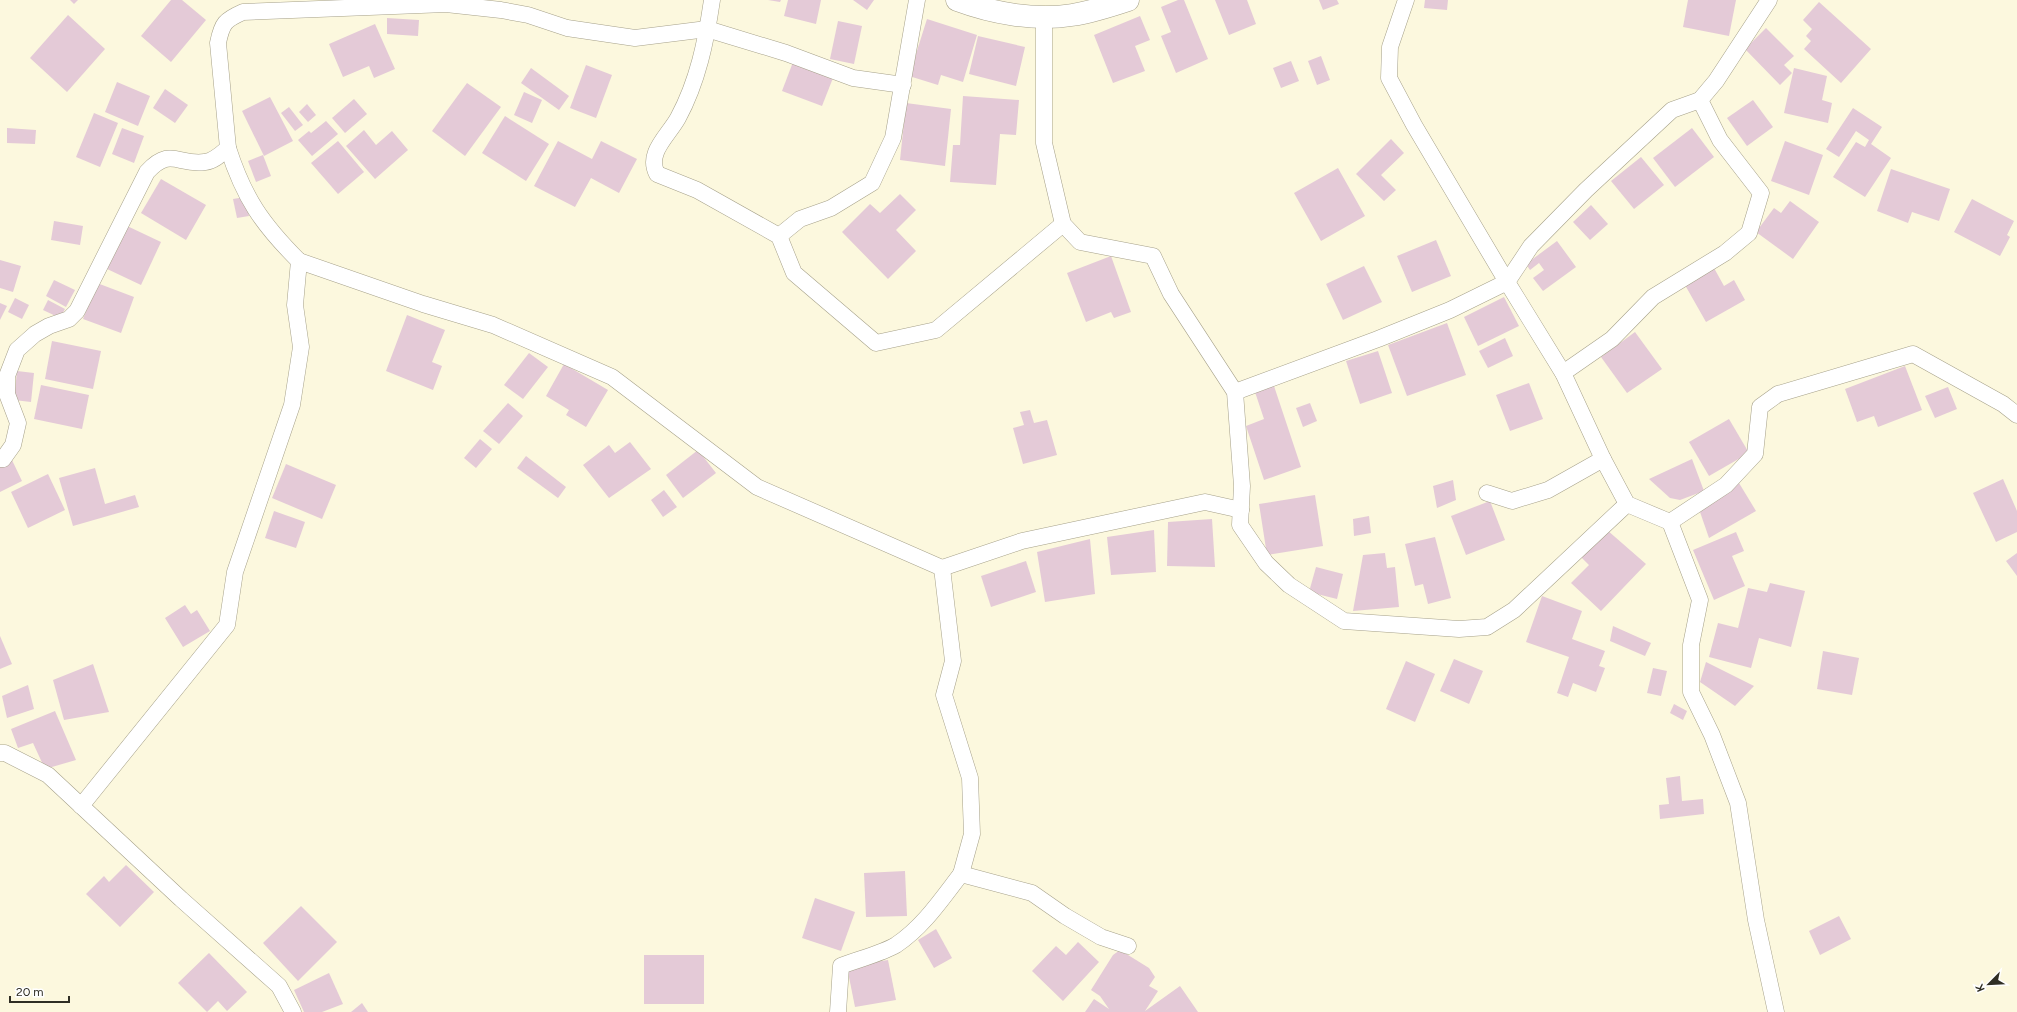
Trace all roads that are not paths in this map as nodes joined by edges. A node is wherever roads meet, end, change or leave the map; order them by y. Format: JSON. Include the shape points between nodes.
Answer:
{"nodes":[{"id":1,"x":712,"y":0,"type":"edge"},
{"id":2,"x":917,"y":0,"type":"edge"},
{"id":3,"x":957,"y":0,"type":"edge"},
{"id":4,"x":1128,"y":0,"type":"edge"},
{"id":5,"x":1406,"y":0,"type":"edge"},
{"id":6,"x":1769,"y":0,"type":"edge"},
{"id":7,"x":1044,"y":16,"type":"junction"},
{"id":8,"x":707,"y":29,"type":"junction"},
{"id":9,"x":903,"y":85,"type":"junction"},
{"id":10,"x":1700,"y":100,"type":"junction"},
{"id":11,"x":228,"y":148,"type":"junction"},
{"id":12,"x":1063,"y":224,"type":"junction"},
{"id":13,"x":779,"y":236,"type":"junction"},
{"id":14,"x":299,"y":261,"type":"junction"},
{"id":15,"x":1507,"y":282,"type":"junction"},
{"id":16,"x":1563,"y":373,"type":"junction"},
{"id":17,"x":1235,"y":392,"type":"junction"},
{"id":18,"x":2017,"y":415,"type":"edge"},
{"id":19,"x":0,"y":459,"type":"edge"},
{"id":20,"x":1603,"y":459,"type":"junction"},
{"id":21,"x":1487,"y":493,"type":"dead end"},
{"id":22,"x":1627,"y":504,"type":"junction"},
{"id":23,"x":1241,"y":510,"type":"junction"},
{"id":24,"x":1670,"y":522,"type":"junction"},
{"id":25,"x":942,"y":568,"type":"junction"},
{"id":26,"x":0,"y":752,"type":"edge"},
{"id":27,"x":81,"y":806,"type":"junction"},
{"id":28,"x":961,"y":874,"type":"junction"},
{"id":29,"x":1128,"y":946,"type":"dead end"},
{"id":30,"x":293,"y":1012,"type":"edge"},
{"id":31,"x":838,"y":1012,"type":"edge"},
{"id":32,"x":1776,"y":1012,"type":"edge"}],
"edges":[{"from":1,"to":8,"type":"street"},
{"from":2,"to":9,"type":"street"},
{"from":3,"to":7,"type":"main road","via":[[995,11],[1023,16]]},
{"from":4,"to":7,"type":"main road","via":[[1071,15]]},
{"from":5,"to":15,"type":"street","via":[[1390,47],[1389,78]]},
{"from":6,"to":10,"type":"street","via":[[1716,81]]},
{"from":7,"to":12,"type":"street","via":[[1044,143]]},
{"from":8,"to":9,"type":"street","via":[[786,53],[853,78]]},
{"from":8,"to":11,"type":"street","via":[[635,38],[567,28],[508,11],[446,4],[243,12],[228,19],[221,28],[218,43]]},
{"from":8,"to":13,"type":"street","via":[[697,74],[678,118],[653,158],[653,167],[657,174],[697,190]]},
{"from":9,"to":13,"type":"street","via":[[893,138],[872,183],[831,208],[800,219]]},
{"from":10,"to":15,"type":"street","via":[[1672,110],[1586,190],[1531,246]]},
{"from":10,"to":16,"type":"street","via":[[1720,140],[1761,193],[1749,233],[1725,253],[1653,297],[1612,339]]},
{"from":11,"to":14,"type":"street","via":[[250,202],[273,235]]},
{"from":11,"to":19,"type":"street","via":[[216,158],[205,162],[166,158],[156,162],[147,172],[77,311],[69,319],[35,334],[17,350],[8,376],[7,394],[18,423],[13,445],[3,459]]},
{"from":12,"to":13,"type":"street","via":[[936,330],[876,343],[794,273]]},
{"from":12,"to":17,"type":"street","via":[[1080,242],[1153,256],[1172,294]]},
{"from":14,"to":25,"type":"street","via":[[493,325],[612,377],[757,487]]},
{"from":14,"to":27,"type":"street","via":[[295,305],[301,347],[292,405],[234,572],[227,625]]},
{"from":15,"to":16,"type":"street"},
{"from":15,"to":17,"type":"street","via":[[1450,310]]},
{"from":16,"to":20,"type":"street"},
{"from":17,"to":23,"type":"street","via":[[1242,486]]},
{"from":18,"to":24,"type":"street","via":[[1913,354],[1778,394],[1760,407],[1756,454],[1726,485]]},
{"from":20,"to":21,"type":"street","via":[[1548,490],[1512,502]]},
{"from":20,"to":22,"type":"street"},
{"from":22,"to":23,"type":"street","via":[[1514,610],[1487,627],[1459,630],[1344,621],[1288,585],[1266,563],[1240,525]]},
{"from":22,"to":24,"type":"street"},
{"from":23,"to":25,"type":"street","via":[[1205,502],[1022,541]]},
{"from":24,"to":32,"type":"street","via":[[1700,600],[1691,645],[1690,692],[1712,735],[1738,803],[1756,920]]},
{"from":25,"to":28,"type":"street","via":[[953,661],[944,695],[970,778],[972,834]]},
{"from":26,"to":27,"type":"street","via":[[48,775]]},
{"from":27,"to":30,"type":"street","via":[[279,986]]},
{"from":28,"to":29,"type":"street","via":[[1032,893],[1101,937]]},
{"from":28,"to":31,"type":"street","via":[[932,912],[895,946],[840,966]]}]}
